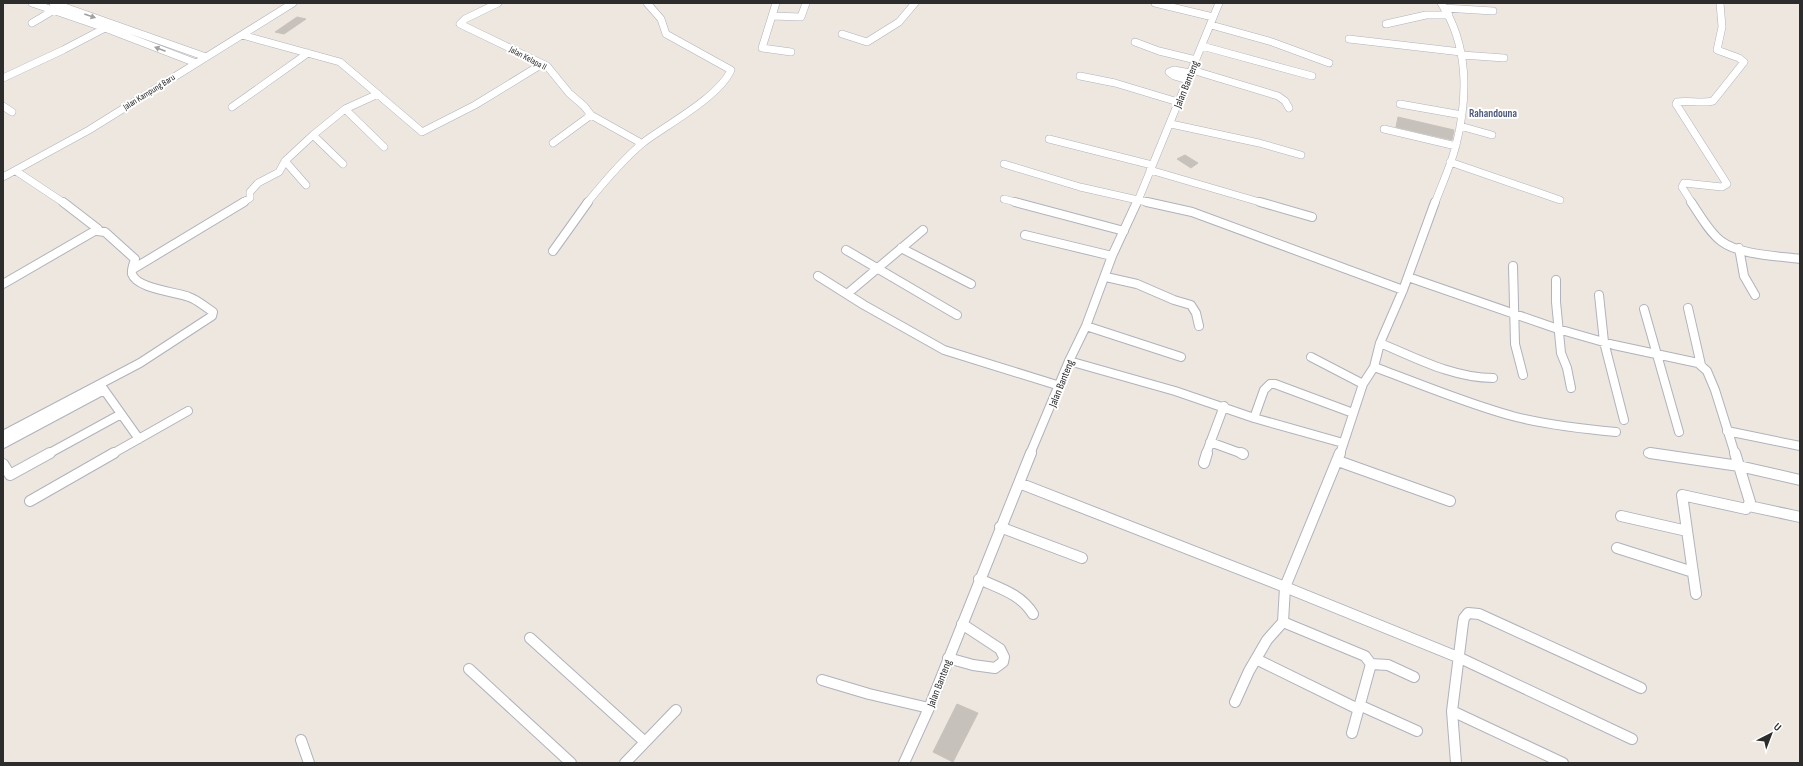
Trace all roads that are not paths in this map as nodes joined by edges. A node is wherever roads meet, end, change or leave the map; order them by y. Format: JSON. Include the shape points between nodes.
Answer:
{"nodes":[{"id":1,"x":32,"y":3,"type":"edge"},
{"id":2,"x":53,"y":3,"type":"edge"},
{"id":3,"x":293,"y":3,"type":"edge"},
{"id":4,"x":498,"y":3,"type":"edge"},
{"id":5,"x":647,"y":3,"type":"edge"},
{"id":6,"x":776,"y":3,"type":"edge"},
{"id":7,"x":806,"y":3,"type":"edge"},
{"id":8,"x":915,"y":3,"type":"edge"},
{"id":9,"x":1155,"y":3,"type":"edge"},
{"id":10,"x":1219,"y":3,"type":"edge"},
{"id":11,"x":1720,"y":3,"type":"edge"},
{"id":12,"x":1444,"y":9,"type":"edge"},
{"id":13,"x":54,"y":10,"type":"junction"},
{"id":14,"x":1493,"y":11,"type":"dead end"},
{"id":15,"x":772,"y":16,"type":"junction"},
{"id":16,"x":1213,"y":17,"type":"junction"},
{"id":17,"x":32,"y":23,"type":"dead end"},
{"id":18,"x":1386,"y":24,"type":"dead end"},
{"id":19,"x":1211,"y":25,"type":"junction"},
{"id":20,"x":105,"y":28,"type":"junction"},
{"id":21,"x":842,"y":34,"type":"dead end"},
{"id":22,"x":242,"y":35,"type":"junction"},
{"id":23,"x":1349,"y":39,"type":"dead end"},
{"id":24,"x":1135,"y":42,"type":"dead end"},
{"id":25,"x":1202,"y":46,"type":"junction"},
{"id":26,"x":791,"y":52,"type":"dead end"},
{"id":27,"x":308,"y":53,"type":"junction"},
{"id":28,"x":1462,"y":54,"type":"junction"},
{"id":29,"x":206,"y":57,"type":"junction"},
{"id":30,"x":1504,"y":58,"type":"dead end"},
{"id":31,"x":1196,"y":60,"type":"junction"},
{"id":32,"x":196,"y":63,"type":"junction"},
{"id":33,"x":1329,"y":63,"type":"dead end"},
{"id":34,"x":542,"y":64,"type":"junction"},
{"id":35,"x":1190,"y":74,"type":"junction"},
{"id":36,"x":1080,"y":76,"type":"dead end"},
{"id":37,"x":1312,"y":76,"type":"dead end"},
{"id":38,"x":3,"y":78,"type":"edge"},
{"id":39,"x":378,"y":94,"type":"junction"},
{"id":40,"x":1178,"y":102,"type":"junction"},
{"id":41,"x":1400,"y":104,"type":"dead end"},
{"id":42,"x":3,"y":106,"type":"edge"},
{"id":43,"x":232,"y":107,"type":"dead end"},
{"id":44,"x":1289,"y":108,"type":"dead end"},
{"id":45,"x":345,"y":109,"type":"junction"},
{"id":46,"x":12,"y":112,"type":"dead end"},
{"id":47,"x":591,"y":115,"type":"junction"},
{"id":48,"x":1462,"y":115,"type":"junction"},
{"id":49,"x":1170,"y":124,"type":"junction"},
{"id":50,"x":1460,"y":126,"type":"junction"},
{"id":51,"x":1384,"y":129,"type":"dead end"},
{"id":52,"x":313,"y":134,"type":"junction"},
{"id":53,"x":1492,"y":135,"type":"dead end"},
{"id":54,"x":1050,"y":139,"type":"dead end"},
{"id":55,"x":553,"y":143,"type":"dead end"},
{"id":56,"x":641,"y":143,"type":"junction"},
{"id":57,"x":1456,"y":146,"type":"junction"},
{"id":58,"x":384,"y":147,"type":"dead end"},
{"id":59,"x":1301,"y":155,"type":"dead end"},
{"id":60,"x":285,"y":161,"type":"junction"},
{"id":61,"x":1450,"y":162,"type":"junction"},
{"id":62,"x":343,"y":164,"type":"dead end"},
{"id":63,"x":1004,"y":164,"type":"dead end"},
{"id":64,"x":1151,"y":168,"type":"junction"},
{"id":65,"x":16,"y":171,"type":"junction"},
{"id":66,"x":3,"y":177,"type":"edge"},
{"id":67,"x":306,"y":185,"type":"dead end"},
{"id":68,"x":1004,"y":199,"type":"dead end"},
{"id":69,"x":1138,"y":200,"type":"junction"},
{"id":70,"x":1560,"y":200,"type":"dead end"},
{"id":71,"x":1312,"y":217,"type":"dead end"},
{"id":72,"x":923,"y":230,"type":"dead end"},
{"id":73,"x":97,"y":231,"type":"junction"},
{"id":74,"x":1124,"y":231,"type":"junction"},
{"id":75,"x":1025,"y":235,"type":"dead end"},
{"id":76,"x":901,"y":248,"type":"junction"},
{"id":77,"x":1739,"y":248,"type":"junction"},
{"id":78,"x":846,"y":250,"type":"dead end"},
{"id":79,"x":553,"y":251,"type":"dead end"},
{"id":80,"x":1112,"y":256,"type":"junction"},
{"id":81,"x":1800,"y":259,"type":"edge"},
{"id":82,"x":1513,"y":266,"type":"dead end"},
{"id":83,"x":877,"y":268,"type":"junction"},
{"id":84,"x":133,"y":269,"type":"junction"},
{"id":85,"x":818,"y":276,"type":"dead end"},
{"id":86,"x":1106,"y":277,"type":"junction"},
{"id":87,"x":1408,"y":277,"type":"junction"},
{"id":88,"x":1556,"y":280,"type":"dead end"},
{"id":89,"x":3,"y":284,"type":"edge"},
{"id":90,"x":971,"y":284,"type":"dead end"},
{"id":91,"x":1402,"y":290,"type":"junction"},
{"id":92,"x":847,"y":294,"type":"junction"},
{"id":93,"x":1599,"y":295,"type":"dead end"},
{"id":94,"x":1755,"y":295,"type":"dead end"},
{"id":95,"x":1688,"y":308,"type":"dead end"},
{"id":96,"x":1644,"y":309,"type":"dead end"},
{"id":97,"x":1513,"y":314,"type":"junction"},
{"id":98,"x":957,"y":315,"type":"dead end"},
{"id":99,"x":1086,"y":326,"type":"junction"},
{"id":100,"x":1199,"y":326,"type":"dead end"},
{"id":101,"x":1558,"y":329,"type":"junction"},
{"id":102,"x":1604,"y":342,"type":"junction"},
{"id":103,"x":1380,"y":343,"type":"junction"},
{"id":104,"x":1656,"y":354,"type":"junction"},
{"id":105,"x":1181,"y":357,"type":"dead end"},
{"id":106,"x":1311,"y":357,"type":"dead end"},
{"id":107,"x":1069,"y":361,"type":"junction"},
{"id":108,"x":1701,"y":365,"type":"junction"},
{"id":109,"x":1374,"y":367,"type":"junction"},
{"id":110,"x":1523,"y":375,"type":"dead end"},
{"id":111,"x":1494,"y":378,"type":"dead end"},
{"id":112,"x":1363,"y":384,"type":"junction"},
{"id":113,"x":1060,"y":386,"type":"junction"},
{"id":114,"x":102,"y":387,"type":"junction"},
{"id":115,"x":1570,"y":388,"type":"dead end"},
{"id":116,"x":1224,"y":406,"type":"junction"},
{"id":117,"x":188,"y":412,"type":"dead end"},
{"id":118,"x":1353,"y":413,"type":"junction"},
{"id":119,"x":121,"y":414,"type":"junction"},
{"id":120,"x":1254,"y":418,"type":"junction"},
{"id":121,"x":1624,"y":420,"type":"dead end"},
{"id":122,"x":1727,"y":431,"type":"junction"},
{"id":123,"x":1616,"y":432,"type":"dead end"},
{"id":124,"x":1679,"y":432,"type":"dead end"},
{"id":125,"x":3,"y":435,"type":"edge"},
{"id":126,"x":139,"y":439,"type":"junction"},
{"id":127,"x":1210,"y":442,"type":"junction"},
{"id":128,"x":1342,"y":443,"type":"junction"},
{"id":129,"x":3,"y":444,"type":"edge"},
{"id":130,"x":1800,"y":446,"type":"edge"},
{"id":131,"x":1648,"y":452,"type":"dead end"},
{"id":132,"x":1243,"y":454,"type":"dead end"},
{"id":133,"x":1338,"y":461,"type":"junction"},
{"id":134,"x":1204,"y":463,"type":"dead end"},
{"id":135,"x":3,"y":464,"type":"edge"},
{"id":136,"x":1738,"y":466,"type":"junction"},
{"id":137,"x":1800,"y":480,"type":"edge"},
{"id":138,"x":1019,"y":483,"type":"junction"},
{"id":139,"x":30,"y":501,"type":"dead end"},
{"id":140,"x":1450,"y":501,"type":"dead end"},
{"id":141,"x":1749,"y":506,"type":"junction"},
{"id":142,"x":1621,"y":516,"type":"dead end"},
{"id":143,"x":1800,"y":517,"type":"edge"},
{"id":144,"x":1000,"y":527,"type":"junction"},
{"id":145,"x":1687,"y":531,"type":"junction"},
{"id":146,"x":1617,"y":548,"type":"dead end"},
{"id":147,"x":1082,"y":558,"type":"dead end"},
{"id":148,"x":1693,"y":572,"type":"junction"},
{"id":149,"x":979,"y":579,"type":"junction"},
{"id":150,"x":1285,"y":587,"type":"junction"},
{"id":151,"x":1696,"y":594,"type":"dead end"},
{"id":152,"x":1033,"y":614,"type":"dead end"},
{"id":153,"x":1283,"y":622,"type":"junction"},
{"id":154,"x":962,"y":624,"type":"junction"},
{"id":155,"x":530,"y":638,"type":"dead end"},
{"id":156,"x":948,"y":658,"type":"junction"},
{"id":157,"x":1460,"y":658,"type":"junction"},
{"id":158,"x":1256,"y":659,"type":"junction"},
{"id":159,"x":1371,"y":664,"type":"junction"},
{"id":160,"x":469,"y":669,"type":"dead end"},
{"id":161,"x":1414,"y":677,"type":"dead end"},
{"id":162,"x":822,"y":680,"type":"dead end"},
{"id":163,"x":1641,"y":688,"type":"dead end"},
{"id":164,"x":1235,"y":702,"type":"dead end"},
{"id":165,"x":1358,"y":707,"type":"junction"},
{"id":166,"x":929,"y":708,"type":"junction"},
{"id":167,"x":676,"y":710,"type":"dead end"},
{"id":168,"x":1452,"y":711,"type":"junction"},
{"id":169,"x":1418,"y":731,"type":"dead end"},
{"id":170,"x":1352,"y":733,"type":"dead end"},
{"id":171,"x":1632,"y":739,"type":"dead end"},
{"id":172,"x":301,"y":740,"type":"dead end"},
{"id":173,"x":645,"y":742,"type":"junction"},
{"id":174,"x":309,"y":763,"type":"edge"},
{"id":175,"x":571,"y":763,"type":"edge"},
{"id":176,"x":625,"y":763,"type":"edge"},
{"id":177,"x":904,"y":763,"type":"edge"},
{"id":178,"x":1456,"y":763,"type":"edge"},
{"id":179,"x":1563,"y":763,"type":"edge"}],
"edges":[{"from":1,"to":13,"type":"street"},
{"from":2,"to":29,"type":"street","one_way":true},
{"from":3,"to":22,"type":"street","name":"Jalan Kampung Baru"},
{"from":4,"to":34,"type":"street","name":"Jalan Kelapa II","via":[[460,24]]},
{"from":5,"to":56,"type":"street","via":[[661,19],[666,34],[731,72],[726,80],[700,102]]},
{"from":6,"to":15,"type":"street"},
{"from":7,"to":15,"type":"street","via":[[801,17]]},
{"from":8,"to":21,"type":"street","via":[[899,22],[868,42]]},
{"from":9,"to":16,"type":"street"},
{"from":10,"to":16,"type":"street","name":"Jalan Banteng"},
{"from":11,"to":77,"type":"street","via":[[1723,17],[1721,40],[1717,50],[1744,62],[1713,101],[1681,101],[1676,104],[1726,186],[1684,183],[1682,187],[1716,238],[1729,246]]},
{"from":12,"to":14,"type":"street"},
{"from":12,"to":18,"type":"street"},
{"from":12,"to":28,"type":"street","via":[[1458,36]]},
{"from":13,"to":17,"type":"street"},
{"from":13,"to":20,"type":"street"},
{"from":15,"to":26,"type":"street","via":[[762,48]]},
{"from":16,"to":19,"type":"street","name":"Jalan Banteng"},
{"from":19,"to":25,"type":"street","name":"Jalan Banteng"},
{"from":19,"to":33,"type":"street","via":[[1272,42]]},
{"from":32,"to":20,"type":"street","one_way":true},
{"from":20,"to":38,"type":"street"},
{"from":22,"to":27,"type":"street"},
{"from":22,"to":29,"type":"street","name":"Jalan Kampung Baru"},
{"from":23,"to":28,"type":"street"},
{"from":24,"to":31,"type":"street"},
{"from":25,"to":31,"type":"street","name":"Jalan Banteng"},
{"from":25,"to":37,"type":"street"},
{"from":27,"to":39,"type":"street","via":[[340,62]]},
{"from":27,"to":43,"type":"street"},
{"from":28,"to":30,"type":"street"},
{"from":28,"to":48,"type":"street"},
{"from":29,"to":32,"type":"street","name":"Jalan Kampung Baru"},
{"from":31,"to":35,"type":"street","name":"Jalan Banteng"},
{"from":32,"to":65,"type":"street","name":"Jalan Kampung Baru","via":[[89,130]]},
{"from":34,"to":39,"type":"street","via":[[475,105],[422,132]]},
{"from":34,"to":47,"type":"street","name":"Jalan Kelapa II","via":[[550,68],[569,93]]},
{"from":35,"to":40,"type":"street","name":"Jalan Banteng"},
{"from":35,"to":44,"type":"street","via":[[1278,96]]},
{"from":36,"to":40,"type":"street","via":[[1115,82]]},
{"from":39,"to":45,"type":"street"},
{"from":40,"to":49,"type":"street","name":"Jalan Banteng"},
{"from":41,"to":48,"type":"street"},
{"from":42,"to":46,"type":"street"},
{"from":45,"to":52,"type":"street"},
{"from":45,"to":58,"type":"street"},
{"from":47,"to":55,"type":"street"},
{"from":47,"to":56,"type":"street","name":"Jalan Kelapa II"},
{"from":48,"to":50,"type":"street"},
{"from":49,"to":59,"type":"street"},
{"from":49,"to":64,"type":"street","name":"Jalan Banteng"},
{"from":50,"to":53,"type":"street"},
{"from":50,"to":57,"type":"street"},
{"from":51,"to":57,"type":"street"},
{"from":52,"to":60,"type":"street"},
{"from":52,"to":62,"type":"street"},
{"from":54,"to":64,"type":"street"},
{"from":56,"to":79,"type":"street","via":[[597,189]]},
{"from":57,"to":61,"type":"street"},
{"from":60,"to":67,"type":"street"},
{"from":60,"to":84,"type":"street","via":[[279,172],[258,183],[250,192],[250,198]]},
{"from":61,"to":70,"type":"street"},
{"from":61,"to":87,"type":"street"},
{"from":63,"to":69,"type":"street","via":[[1080,187]]},
{"from":64,"to":69,"type":"street","name":"Jalan Banteng"},
{"from":64,"to":71,"type":"street"},
{"from":65,"to":66,"type":"street","name":"Jalan Kampung Baru"},
{"from":65,"to":73,"type":"street","via":[[55,196],[96,227]]},
{"from":68,"to":74,"type":"street"},
{"from":69,"to":74,"type":"street","name":"Jalan Banteng"},
{"from":69,"to":91,"type":"street","via":[[1220,221]]},
{"from":72,"to":76,"type":"street"},
{"from":73,"to":84,"type":"street","via":[[105,232],[136,259]]},
{"from":73,"to":89,"type":"street"},
{"from":74,"to":80,"type":"street","name":"Jalan Banteng"},
{"from":75,"to":80,"type":"street"},
{"from":76,"to":83,"type":"street"},
{"from":76,"to":90,"type":"street"},
{"from":77,"to":81,"type":"street"},
{"from":77,"to":94,"type":"street","via":[[1744,276]]},
{"from":78,"to":83,"type":"street"},
{"from":80,"to":86,"type":"street","name":"Jalan Banteng"},
{"from":82,"to":97,"type":"street"},
{"from":83,"to":92,"type":"street"},
{"from":83,"to":98,"type":"street"},
{"from":84,"to":114,"type":"street","via":[[133,276],[145,285],[190,297],[212,310],[213,314]]},
{"from":85,"to":92,"type":"street"},
{"from":86,"to":99,"type":"street","name":"Jalan Banteng"},
{"from":86,"to":100,"type":"street","via":[[1137,284],[1191,305]]},
{"from":87,"to":91,"type":"street"},
{"from":87,"to":97,"type":"street"},
{"from":88,"to":101,"type":"street"},
{"from":91,"to":103,"type":"street"},
{"from":92,"to":113,"type":"street","via":[[944,350]]},
{"from":93,"to":102,"type":"street"},
{"from":95,"to":108,"type":"street"},
{"from":96,"to":104,"type":"street"},
{"from":97,"to":101,"type":"street"},
{"from":97,"to":110,"type":"street","via":[[1515,344]]},
{"from":99,"to":105,"type":"street"},
{"from":99,"to":107,"type":"street","name":"Jalan Banteng"},
{"from":101,"to":102,"type":"street"},
{"from":101,"to":115,"type":"street"},
{"from":102,"to":104,"type":"street"},
{"from":102,"to":121,"type":"street"},
{"from":103,"to":109,"type":"street"},
{"from":103,"to":111,"type":"street","via":[[1460,374]]},
{"from":104,"to":108,"type":"street","via":[[1694,361]]},
{"from":104,"to":124,"type":"street"},
{"from":106,"to":112,"type":"street"},
{"from":107,"to":113,"type":"street","name":"Jalan Banteng"},
{"from":107,"to":116,"type":"street"},
{"from":108,"to":122,"type":"street","via":[[1707,371],[1715,390]]},
{"from":109,"to":112,"type":"street"},
{"from":109,"to":123,"type":"street","via":[[1496,411],[1571,427]]},
{"from":112,"to":118,"type":"street"},
{"from":113,"to":138,"type":"street","name":"Jalan Banteng"},
{"from":114,"to":119,"type":"street"},
{"from":114,"to":125,"type":"street"},
{"from":114,"to":129,"type":"street"},
{"from":116,"to":120,"type":"street"},
{"from":116,"to":127,"type":"street"},
{"from":117,"to":126,"type":"street"},
{"from":118,"to":120,"type":"street","via":[[1270,384],[1264,390]]},
{"from":118,"to":128,"type":"street"},
{"from":119,"to":126,"type":"street"},
{"from":119,"to":135,"type":"street","via":[[10,475]]},
{"from":120,"to":128,"type":"street"},
{"from":122,"to":130,"type":"street"},
{"from":122,"to":136,"type":"street"},
{"from":126,"to":139,"type":"street"},
{"from":127,"to":132,"type":"street"},
{"from":127,"to":134,"type":"street"},
{"from":128,"to":133,"type":"street"},
{"from":131,"to":136,"type":"street"},
{"from":133,"to":140,"type":"street"},
{"from":133,"to":150,"type":"street"},
{"from":136,"to":137,"type":"street"},
{"from":136,"to":141,"type":"street"},
{"from":138,"to":144,"type":"street","name":"Jalan Banteng"},
{"from":138,"to":150,"type":"street"},
{"from":141,"to":143,"type":"street"},
{"from":141,"to":145,"type":"street","via":[[1741,509],[1682,495]]},
{"from":142,"to":145,"type":"street"},
{"from":144,"to":147,"type":"street"},
{"from":144,"to":149,"type":"street","name":"Jalan Banteng"},
{"from":145,"to":148,"type":"street"},
{"from":146,"to":148,"type":"street"},
{"from":148,"to":151,"type":"street"},
{"from":149,"to":152,"type":"street","via":[[1021,599]]},
{"from":149,"to":154,"type":"street","name":"Jalan Banteng"},
{"from":150,"to":153,"type":"street"},
{"from":150,"to":157,"type":"street"},
{"from":153,"to":158,"type":"street","via":[[1267,640]]},
{"from":153,"to":159,"type":"street","via":[[1365,656]]},
{"from":154,"to":156,"type":"street","name":"Jalan Banteng"},
{"from":154,"to":156,"type":"street","via":[[1000,649],[1003,662],[995,668]]},
{"from":155,"to":173,"type":"street"},
{"from":156,"to":166,"type":"street","name":"Jalan Banteng"},
{"from":157,"to":163,"type":"street","via":[[1464,618],[1468,613],[1474,612]]},
{"from":157,"to":168,"type":"street"},
{"from":157,"to":171,"type":"street"},
{"from":158,"to":164,"type":"street"},
{"from":158,"to":165,"type":"street"},
{"from":159,"to":161,"type":"street","via":[[1379,662]]},
{"from":159,"to":165,"type":"street"},
{"from":160,"to":175,"type":"street"},
{"from":162,"to":166,"type":"street"},
{"from":165,"to":169,"type":"street"},
{"from":165,"to":170,"type":"street"},
{"from":166,"to":177,"type":"street","name":"Jalan Banteng"},
{"from":167,"to":173,"type":"street"},
{"from":168,"to":178,"type":"street"},
{"from":168,"to":179,"type":"street"},
{"from":172,"to":174,"type":"street"},
{"from":173,"to":176,"type":"street"}]}
